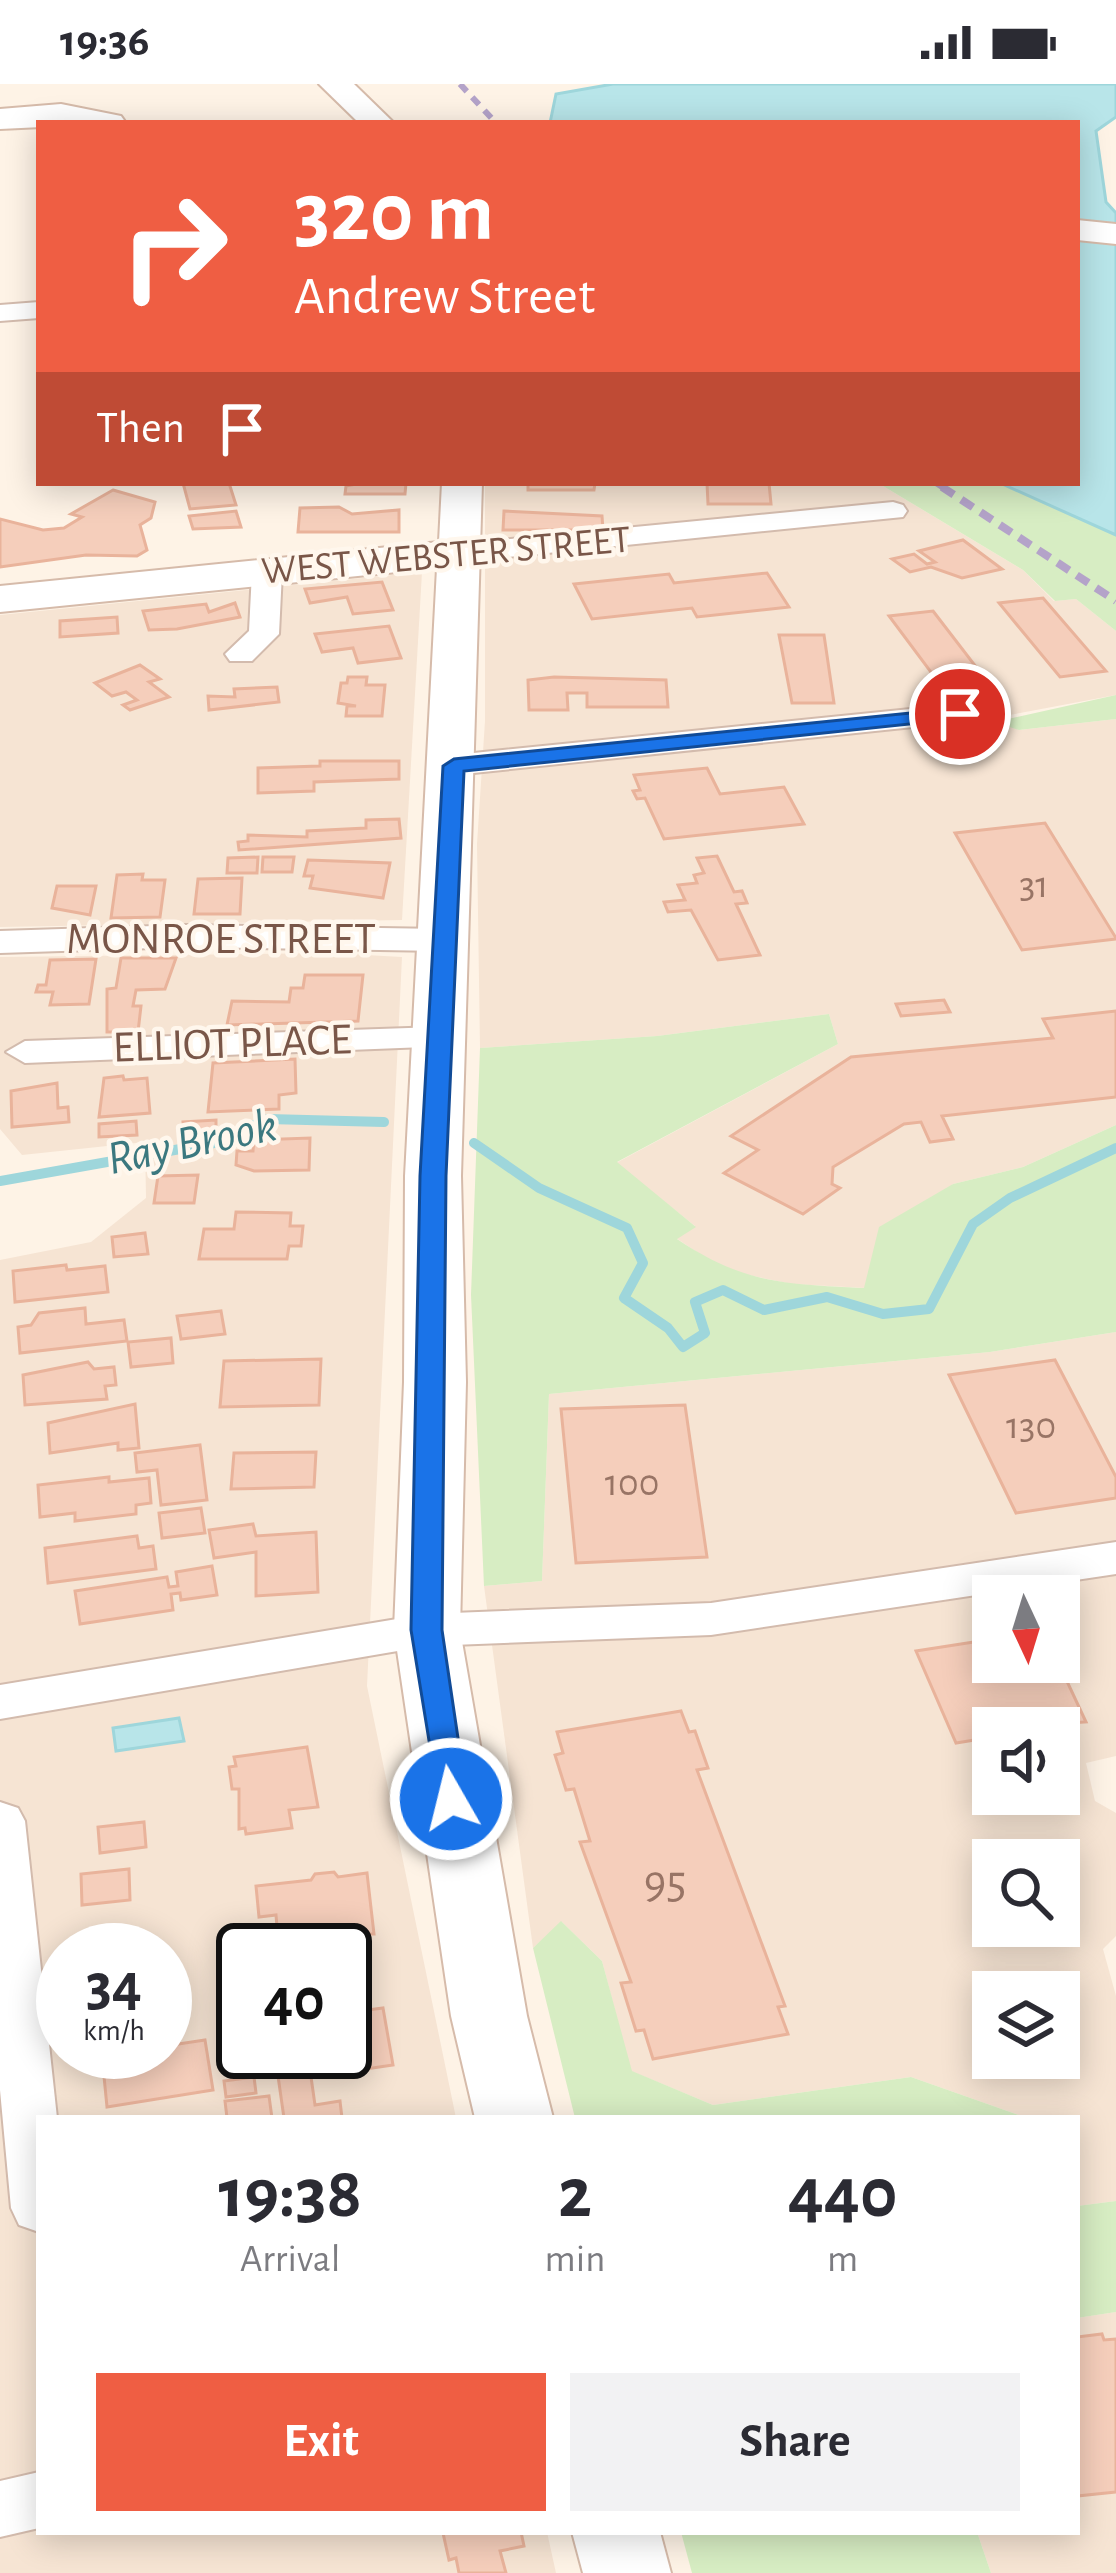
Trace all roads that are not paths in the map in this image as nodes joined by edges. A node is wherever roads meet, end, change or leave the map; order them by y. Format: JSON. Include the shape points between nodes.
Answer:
{"nodes":[{"id":1,"x":335,"y":84,"type":"edge"},
{"id":2,"x":0,"y":119,"type":"edge"},
{"id":3,"x":94,"y":120,"type":"edge"},
{"id":4,"x":375,"y":120,"type":"edge"},
{"id":5,"x":0,"y":130,"type":"edge"},
{"id":6,"x":36,"y":130,"type":"edge"},
{"id":7,"x":1080,"y":230,"type":"edge"},
{"id":8,"x":1116,"y":234,"type":"edge"},
{"id":9,"x":36,"y":310,"type":"edge"},
{"id":10,"x":0,"y":313,"type":"edge"},
{"id":11,"x":462,"y":486,"type":"edge"},
{"id":12,"x":892,"y":512,"type":"dead end"},
{"id":13,"x":459,"y":554,"type":"junction"},
{"id":14,"x":267,"y":572,"type":"junction"},
{"id":15,"x":0,"y":599,"type":"edge"},
{"id":16,"x":241,"y":654,"type":"dead end"},
{"id":17,"x":960,"y":714,"type":"dead end"},
{"id":18,"x":454,"y":766,"type":"junction"},
{"id":19,"x":442,"y":940,"type":"junction"},
{"id":20,"x":0,"y":942,"type":"edge"},
{"id":21,"x":438,"y":1038,"type":"junction"},
{"id":22,"x":25,"y":1052,"type":"dead end"},
{"id":23,"x":1116,"y":1558,"type":"edge"},
{"id":24,"x":427,"y":1630,"type":"junction"},
{"id":25,"x":0,"y":1702,"type":"edge"},
{"id":26,"x":0,"y":1821,"type":"edge"},
{"id":27,"x":513,"y":2115,"type":"edge"},
{"id":28,"x":36,"y":2178,"type":"edge"},
{"id":29,"x":36,"y":2501,"type":"edge"},
{"id":30,"x":0,"y":2509,"type":"edge"},
{"id":31,"x":617,"y":2535,"type":"edge"},
{"id":32,"x":627,"y":2573,"type":"edge"}],
"edges":[{"from":1,"to":4,"type":"street"},
{"from":2,"to":3,"type":"street"},
{"from":5,"to":6,"type":"street"},
{"from":7,"to":8,"type":"street"},
{"from":9,"to":10,"type":"street"},
{"from":11,"to":13,"type":"street"},
{"from":12,"to":13,"type":"street","name":"WEST WEBSTER STREET"},
{"from":13,"to":14,"type":"street","name":"WEST WEBSTER STREET"},
{"from":13,"to":18,"type":"street"},
{"from":14,"to":15,"type":"street","name":"WEST WEBSTER STREET"},
{"from":14,"to":16,"type":"street","via":[[264,634]]},
{"from":17,"to":18,"type":"street"},
{"from":18,"to":19,"type":"street"},
{"from":19,"to":20,"type":"street","name":"MONROE STREET"},
{"from":19,"to":21,"type":"street"},
{"from":21,"to":22,"type":"street","name":"ELLIOT PLACE"},
{"from":21,"to":24,"type":"street"},
{"from":23,"to":24,"type":"street","via":[[711,1619]]},
{"from":24,"to":25,"type":"street"},
{"from":24,"to":27,"type":"street","via":[[489,2016]]},
{"from":26,"to":28,"type":"street"},
{"from":29,"to":30,"type":"street"},
{"from":31,"to":32,"type":"street"}]}
